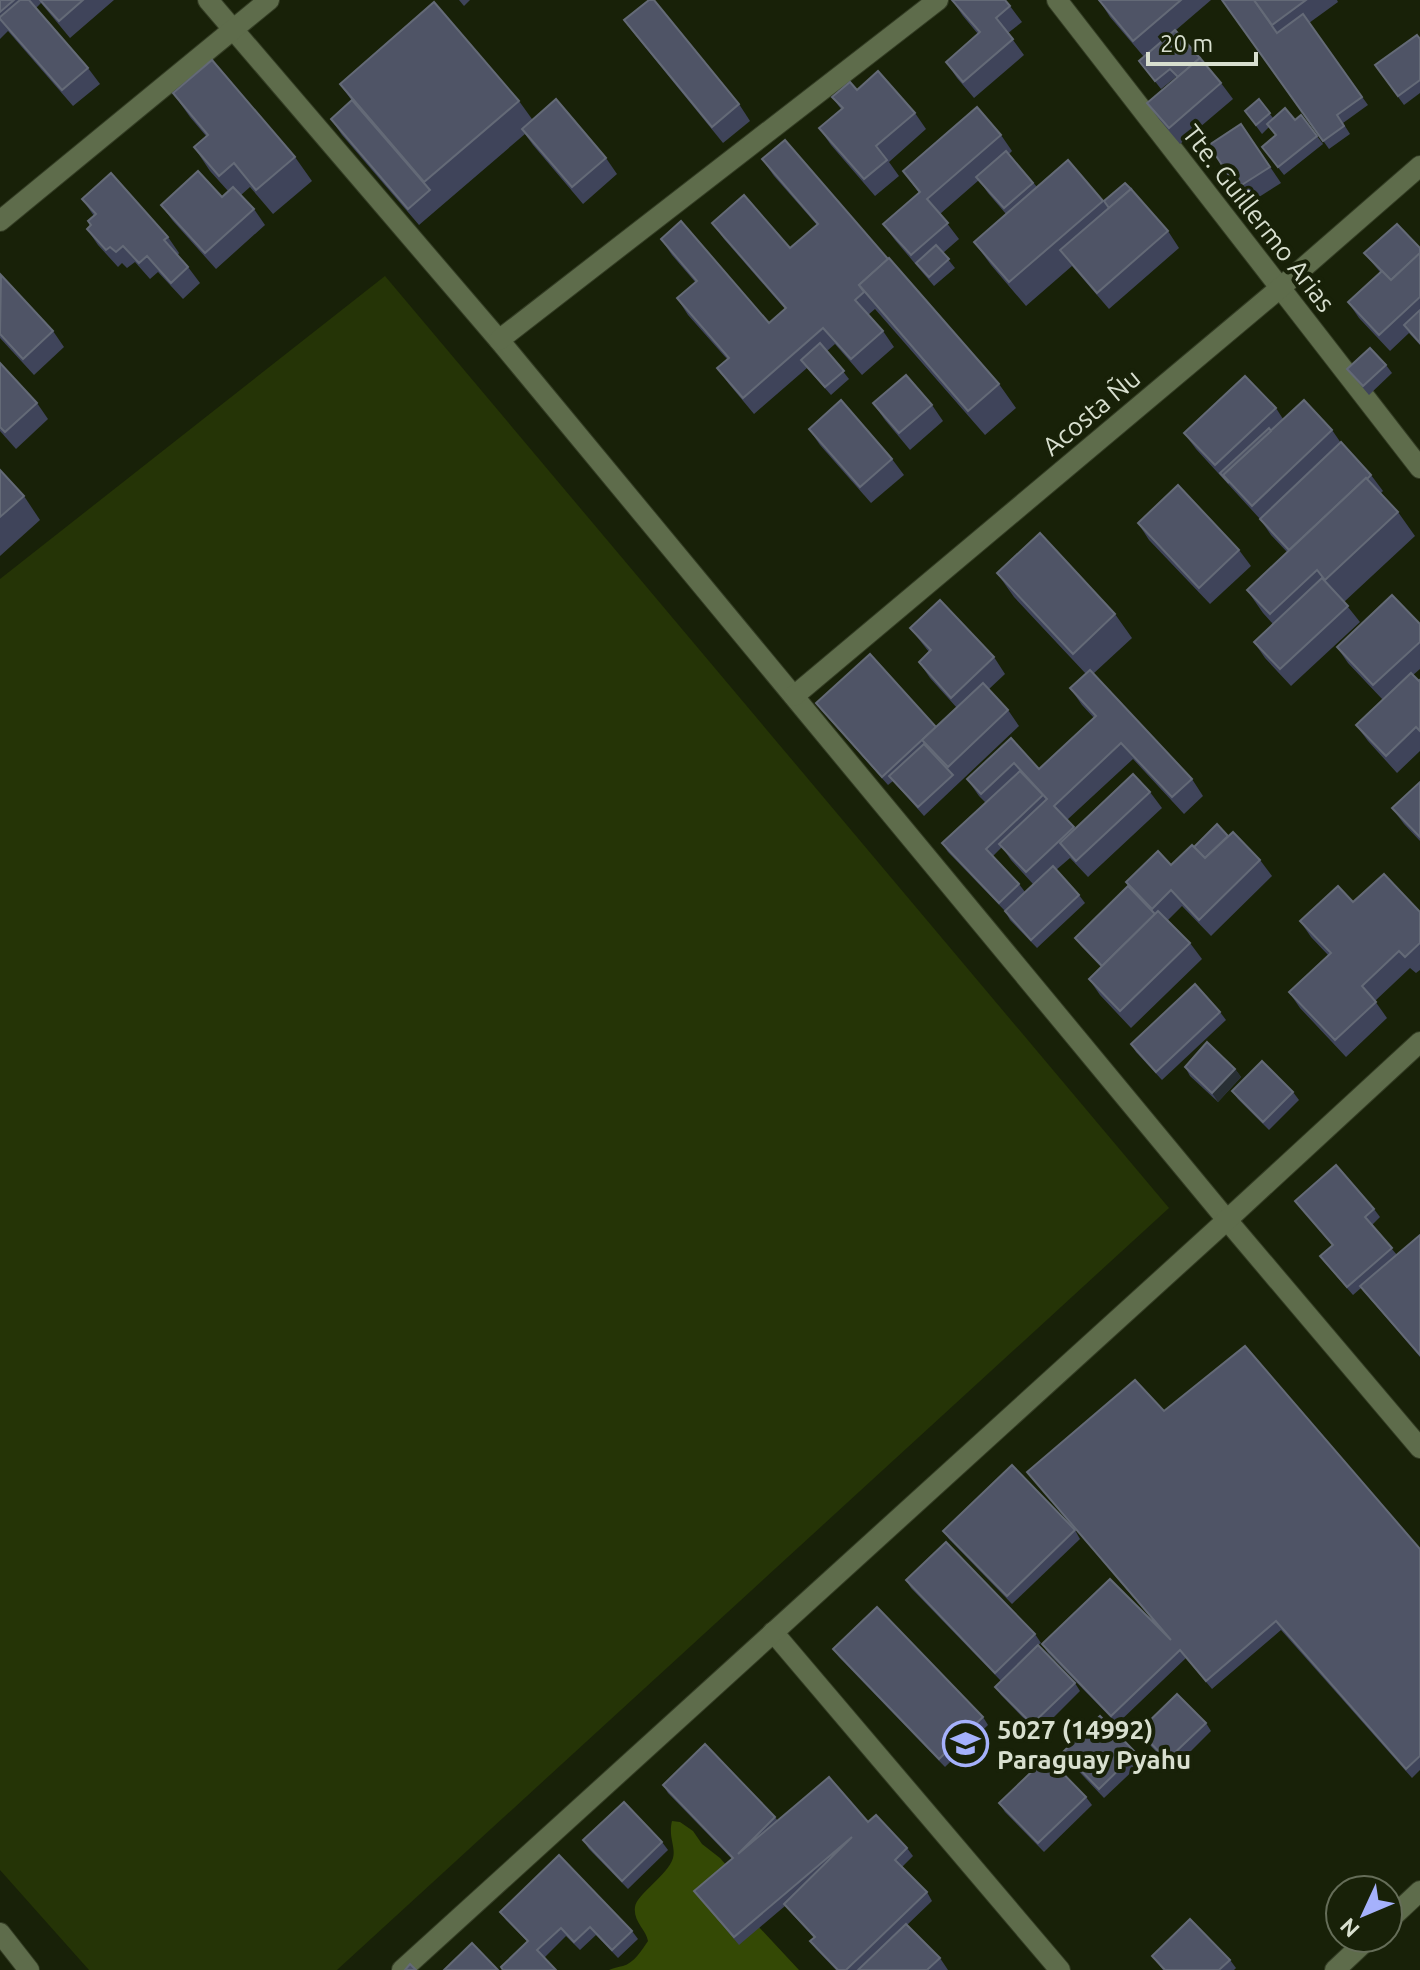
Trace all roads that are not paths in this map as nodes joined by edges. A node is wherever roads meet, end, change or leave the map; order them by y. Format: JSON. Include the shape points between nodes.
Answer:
{"nodes":[{"id":1,"x":208,"y":0,"type":"edge"},
{"id":2,"x":269,"y":0,"type":"edge"},
{"id":3,"x":938,"y":0,"type":"edge"},
{"id":4,"x":1057,"y":0,"type":"edge"},
{"id":5,"x":234,"y":30,"type":"junction"},
{"id":6,"x":1420,"y":166,"type":"edge"},
{"id":7,"x":0,"y":221,"type":"edge"},
{"id":8,"x":1280,"y":288,"type":"junction"},
{"id":9,"x":499,"y":340,"type":"junction"},
{"id":10,"x":1420,"y":468,"type":"edge"},
{"id":11,"x":794,"y":696,"type":"junction"},
{"id":12,"x":1420,"y":1042,"type":"edge"},
{"id":13,"x":1227,"y":1220,"type":"junction"},
{"id":14,"x":1420,"y":1448,"type":"edge"},
{"id":15,"x":773,"y":1632,"type":"junction"},
{"id":16,"x":1420,"y":1891,"type":"edge"},
{"id":17,"x":1404,"y":1906,"type":"edge"},
{"id":18,"x":0,"y":1933,"type":"edge"},
{"id":19,"x":1352,"y":1954,"type":"edge"},
{"id":20,"x":29,"y":1970,"type":"edge"},
{"id":21,"x":402,"y":1970,"type":"edge"},
{"id":22,"x":1060,"y":1970,"type":"edge"},
{"id":23,"x":1335,"y":1970,"type":"edge"}],
"edges":[{"from":1,"to":5,"type":"street"},
{"from":2,"to":5,"type":"street"},
{"from":3,"to":9,"type":"street"},
{"from":4,"to":8,"type":"street","name":"Tte. Guillermo Arias"},
{"from":5,"to":7,"type":"street"},
{"from":5,"to":9,"type":"street"},
{"from":6,"to":8,"type":"street","name":"Acosta Ñu"},
{"from":8,"to":10,"type":"street","name":"Tte. Guillermo Arias"},
{"from":8,"to":11,"type":"street","name":"Acosta Ñu"},
{"from":9,"to":11,"type":"street"},
{"from":11,"to":13,"type":"street"},
{"from":12,"to":13,"type":"street"},
{"from":13,"to":14,"type":"street"},
{"from":13,"to":15,"type":"street"},
{"from":15,"to":21,"type":"street"},
{"from":15,"to":22,"type":"street"},
{"from":16,"to":17,"type":"street"},
{"from":18,"to":20,"type":"street"},
{"from":19,"to":23,"type":"street"}]}
